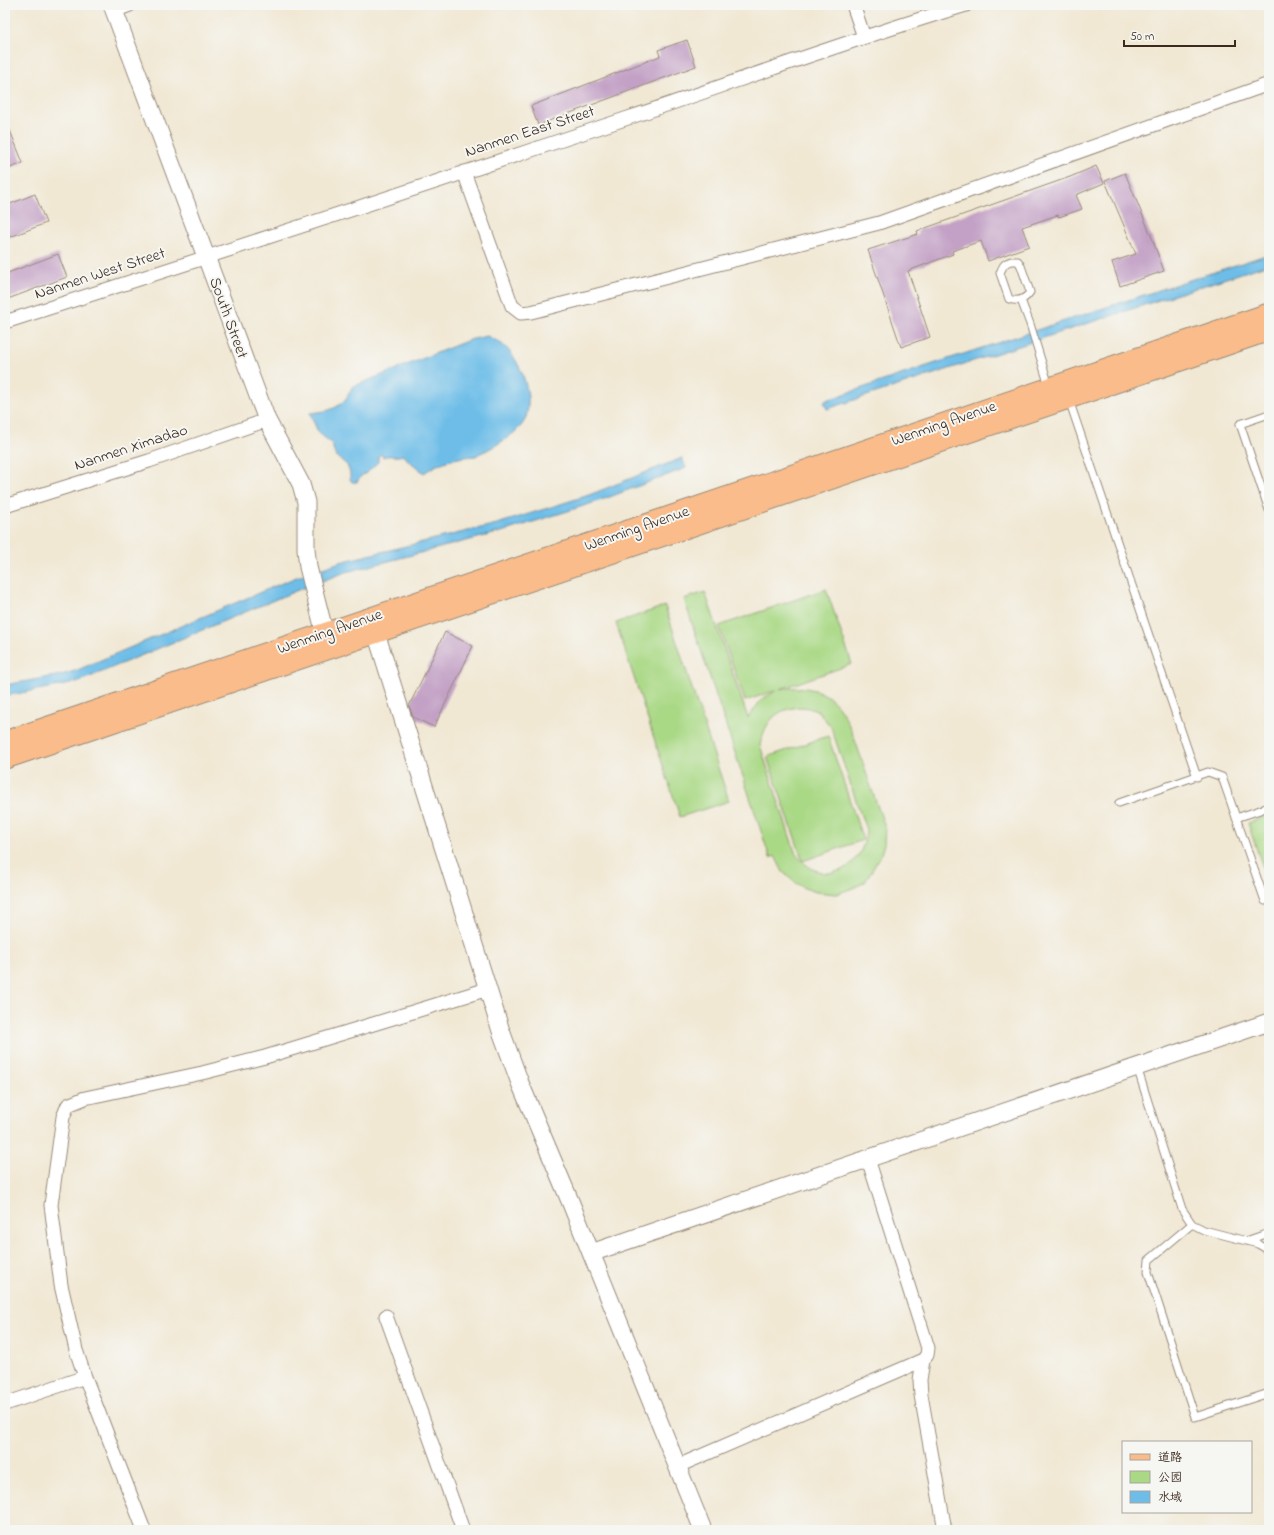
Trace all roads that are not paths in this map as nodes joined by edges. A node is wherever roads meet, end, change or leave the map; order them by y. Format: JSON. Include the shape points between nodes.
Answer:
{"nodes":[{"id":1,"x":853,"y":5,"type":"edge"},
{"id":2,"x":966,"y":5,"type":"edge"},
{"id":3,"x":119,"y":7,"type":"edge"},
{"id":4,"x":864,"y":37,"type":"junction"},
{"id":5,"x":1269,"y":84,"type":"edge"},
{"id":6,"x":464,"y":172,"type":"junction"},
{"id":7,"x":206,"y":257,"type":"junction"},
{"id":8,"x":1021,"y":300,"type":"junction"},
{"id":9,"x":1269,"y":314,"type":"edge"},
{"id":10,"x":5,"y":322,"type":"edge"},
{"id":11,"x":1269,"y":330,"type":"edge"},
{"id":12,"x":1050,"y":388,"type":"junction"},
{"id":13,"x":1068,"y":398,"type":"junction"},
{"id":14,"x":1269,"y":414,"type":"edge"},
{"id":15,"x":267,"y":420,"type":"junction"},
{"id":16,"x":5,"y":506,"type":"edge"},
{"id":17,"x":1269,"y":510,"type":"edge"},
{"id":18,"x":376,"y":633,"type":"junction"},
{"id":19,"x":325,"y":634,"type":"junction"},
{"id":20,"x":5,"y":742,"type":"edge"},
{"id":21,"x":5,"y":758,"type":"edge"},
{"id":22,"x":1197,"y":777,"type":"junction"},
{"id":23,"x":1119,"y":803,"type":"dead end"},
{"id":24,"x":1269,"y":806,"type":"edge"},
{"id":25,"x":1236,"y":818,"type":"junction"},
{"id":26,"x":1265,"y":901,"type":"dead end"},
{"id":27,"x":488,"y":989,"type":"junction"},
{"id":28,"x":1269,"y":1022,"type":"edge"},
{"id":29,"x":1137,"y":1067,"type":"junction"},
{"id":30,"x":868,"y":1159,"type":"junction"},
{"id":31,"x":1192,"y":1224,"type":"junction"},
{"id":32,"x":1269,"y":1233,"type":"edge"},
{"id":33,"x":1246,"y":1241,"type":"junction"},
{"id":34,"x":591,"y":1253,"type":"junction"},
{"id":35,"x":1269,"y":1254,"type":"edge"},
{"id":36,"x":386,"y":1316,"type":"dead end"},
{"id":37,"x":923,"y":1360,"type":"junction"},
{"id":38,"x":85,"y":1377,"type":"junction"},
{"id":39,"x":1269,"y":1393,"type":"edge"},
{"id":40,"x":5,"y":1404,"type":"edge"},
{"id":41,"x":678,"y":1466,"type":"junction"},
{"id":42,"x":144,"y":1530,"type":"edge"},
{"id":43,"x":463,"y":1530,"type":"edge"},
{"id":44,"x":703,"y":1530,"type":"edge"},
{"id":45,"x":945,"y":1530,"type":"edge"}],
"edges":[{"from":1,"to":4,"type":"street"},
{"from":2,"to":4,"type":"street","name":"Nanmen East Street"},
{"from":3,"to":7,"type":"street","name":"South Street"},
{"from":4,"to":6,"type":"street","name":"Nanmen East Street"},
{"from":5,"to":6,"type":"street","via":[[879,223],[531,312],[521,312],[512,306]]},
{"from":6,"to":7,"type":"street","name":"Nanmen East Street"},
{"from":7,"to":10,"type":"street","name":"Nanmen West Street"},
{"from":7,"to":15,"type":"street","name":"South Street"},
{"from":8,"to":8,"type":"lane","via":[[1009,299],[1000,273],[1007,262],[1018,261],[1021,266],[1030,292]]},
{"from":8,"to":12,"type":"lane"},
{"from":9,"to":12,"type":"main road","name":"Wenming Avenue"},
{"from":11,"to":13,"type":"main road","name":"Wenming Avenue"},
{"from":12,"to":19,"type":"main road","name":"Wenming Avenue"},
{"from":13,"to":18,"type":"main road","name":"Wenming Avenue"},
{"from":13,"to":22,"type":"lane"},
{"from":14,"to":17,"type":"lane","via":[[1240,424]]},
{"from":15,"to":16,"type":"street","name":"Nanmen Ximadao"},
{"from":15,"to":19,"type":"street","name":"South Street","via":[[300,484],[306,502],[308,567]]},
{"from":18,"to":21,"type":"main road","name":"Wenming Avenue"},
{"from":18,"to":27,"type":"street"},
{"from":19,"to":20,"type":"main road","name":"Wenming Avenue"},
{"from":22,"to":23,"type":"lane"},
{"from":22,"to":25,"type":"lane","via":[[1208,772],[1222,778]]},
{"from":24,"to":25,"type":"lane"},
{"from":25,"to":26,"type":"lane"},
{"from":27,"to":34,"type":"street","via":[[520,1082]]},
{"from":27,"to":38,"type":"street","via":[[265,1057],[85,1098],[68,1105],[63,1117],[51,1206],[61,1285]]},
{"from":28,"to":29,"type":"street"},
{"from":29,"to":30,"type":"street"},
{"from":29,"to":31,"type":"lane","via":[[1182,1210]]},
{"from":30,"to":34,"type":"street"},
{"from":30,"to":37,"type":"street","via":[[928,1348]]},
{"from":31,"to":33,"type":"lane","via":[[1204,1230]]},
{"from":31,"to":39,"type":"lane","via":[[1150,1260],[1148,1272],[1195,1418]]},
{"from":32,"to":33,"type":"lane"},
{"from":33,"to":35,"type":"lane","via":[[1265,1248]]},
{"from":34,"to":41,"type":"street"},
{"from":36,"to":43,"type":"street"},
{"from":37,"to":41,"type":"street"},
{"from":37,"to":45,"type":"street","via":[[920,1395]]},
{"from":38,"to":40,"type":"street"},
{"from":38,"to":42,"type":"street"},
{"from":41,"to":44,"type":"street"}]}
